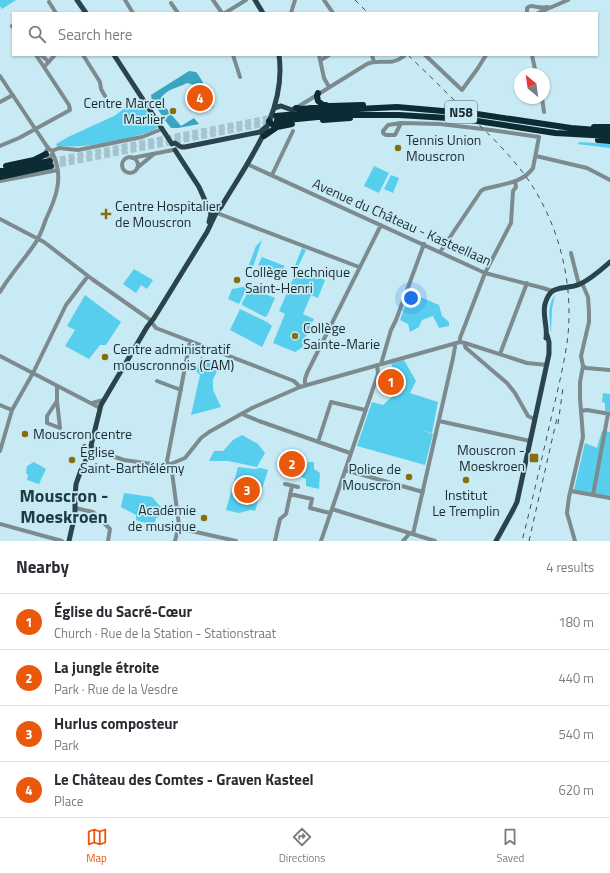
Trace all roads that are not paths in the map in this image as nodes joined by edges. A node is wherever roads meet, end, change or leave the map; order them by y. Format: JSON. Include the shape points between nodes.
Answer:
{"nodes":[{"id":1,"x":77,"y":0,"type":"edge"},
{"id":2,"x":125,"y":0,"type":"edge"},
{"id":3,"x":212,"y":0,"type":"edge"},
{"id":4,"x":246,"y":0,"type":"edge"},
{"id":5,"x":255,"y":0,"type":"edge"},
{"id":6,"x":295,"y":0,"type":"edge"},
{"id":7,"x":324,"y":0,"type":"edge"},
{"id":8,"x":531,"y":0,"type":"edge"},
{"id":9,"x":568,"y":0,"type":"edge"},
{"id":10,"x":49,"y":2,"type":"dead end"},
{"id":11,"x":171,"y":3,"type":"dead end"},
{"id":12,"x":536,"y":6,"type":"junction"},
{"id":13,"x":529,"y":7,"type":"junction"},
{"id":14,"x":550,"y":7,"type":"junction"},
{"id":15,"x":55,"y":12,"type":"edge"},
{"id":16,"x":85,"y":12,"type":"edge"},
{"id":17,"x":132,"y":12,"type":"edge"},
{"id":18,"x":177,"y":12,"type":"edge"},
{"id":19,"x":221,"y":12,"type":"edge"},
{"id":20,"x":227,"y":12,"type":"edge"},
{"id":21,"x":262,"y":12,"type":"edge"},
{"id":22,"x":291,"y":12,"type":"edge"},
{"id":23,"x":332,"y":12,"type":"edge"},
{"id":24,"x":527,"y":12,"type":"edge"},
{"id":25,"x":538,"y":12,"type":"edge"},
{"id":26,"x":540,"y":12,"type":"edge"},
{"id":27,"x":37,"y":56,"type":"edge"},
{"id":28,"x":42,"y":56,"type":"edge"},
{"id":29,"x":54,"y":56,"type":"edge"},
{"id":30,"x":84,"y":56,"type":"edge"},
{"id":31,"x":115,"y":56,"type":"edge"},
{"id":32,"x":233,"y":56,"type":"edge"},
{"id":33,"x":281,"y":56,"type":"edge"},
{"id":34,"x":319,"y":56,"type":"edge"},
{"id":35,"x":328,"y":56,"type":"edge"},
{"id":36,"x":372,"y":56,"type":"edge"},
{"id":37,"x":404,"y":56,"type":"edge"},
{"id":38,"x":427,"y":56,"type":"edge"},
{"id":39,"x":485,"y":56,"type":"edge"},
{"id":40,"x":532,"y":56,"type":"edge"},
{"id":41,"x":321,"y":60,"type":"junction"},
{"id":42,"x":49,"y":62,"type":"junction"},
{"id":43,"x":374,"y":62,"type":"junction"},
{"id":44,"x":44,"y":67,"type":"junction"},
{"id":45,"x":535,"y":68,"type":"edge"},
{"id":46,"x":0,"y":76,"type":"edge"},
{"id":47,"x":240,"y":77,"type":"dead end"},
{"id":48,"x":329,"y":87,"type":"junction"},
{"id":49,"x":318,"y":93,"type":"junction"},
{"id":50,"x":13,"y":95,"type":"junction"},
{"id":51,"x":106,"y":96,"type":"dead end"},
{"id":52,"x":276,"y":101,"type":"junction"},
{"id":53,"x":0,"y":102,"type":"edge"},
{"id":54,"x":543,"y":104,"type":"edge"},
{"id":55,"x":330,"y":106,"type":"junction"},
{"id":56,"x":274,"y":108,"type":"junction"},
{"id":57,"x":296,"y":108,"type":"junction"},
{"id":58,"x":397,"y":108,"type":"junction"},
{"id":59,"x":544,"y":112,"type":"dead end"},
{"id":60,"x":277,"y":122,"type":"junction"},
{"id":61,"x":269,"y":123,"type":"junction"},
{"id":62,"x":401,"y":123,"type":"dead end"},
{"id":63,"x":610,"y":127,"type":"edge"},
{"id":64,"x":36,"y":128,"type":"junction"},
{"id":65,"x":571,"y":128,"type":"junction"},
{"id":66,"x":162,"y":129,"type":"junction"},
{"id":67,"x":293,"y":131,"type":"dead end"},
{"id":68,"x":610,"y":132,"type":"edge"},
{"id":69,"x":253,"y":133,"type":"junction"},
{"id":70,"x":555,"y":133,"type":"junction"},
{"id":71,"x":264,"y":136,"type":"junction"},
{"id":72,"x":610,"y":136,"type":"edge"},
{"id":73,"x":610,"y":141,"type":"edge"},
{"id":74,"x":0,"y":146,"type":"edge"},
{"id":75,"x":257,"y":146,"type":"junction"},
{"id":76,"x":174,"y":147,"type":"junction"},
{"id":77,"x":185,"y":147,"type":"junction"},
{"id":78,"x":50,"y":155,"type":"junction"},
{"id":79,"x":148,"y":156,"type":"junction"},
{"id":80,"x":536,"y":156,"type":"junction"},
{"id":81,"x":132,"y":158,"type":"junction"},
{"id":82,"x":182,"y":159,"type":"junction"},
{"id":83,"x":247,"y":164,"type":"junction"},
{"id":84,"x":0,"y":167,"type":"edge"},
{"id":85,"x":137,"y":168,"type":"junction"},
{"id":86,"x":58,"y":170,"type":"junction"},
{"id":87,"x":0,"y":171,"type":"edge"},
{"id":88,"x":272,"y":175,"type":"junction"},
{"id":89,"x":0,"y":177,"type":"edge"},
{"id":90,"x":610,"y":180,"type":"edge"},
{"id":91,"x":0,"y":181,"type":"edge"},
{"id":92,"x":515,"y":181,"type":"junction"},
{"id":93,"x":507,"y":183,"type":"junction"},
{"id":94,"x":513,"y":191,"type":"junction"},
{"id":95,"x":214,"y":213,"type":"junction"},
{"id":96,"x":0,"y":219,"type":"edge"},
{"id":97,"x":381,"y":225,"type":"junction"},
{"id":98,"x":37,"y":240,"type":"junction"},
{"id":99,"x":424,"y":244,"type":"junction"},
{"id":100,"x":440,"y":252,"type":"junction"},
{"id":101,"x":571,"y":254,"type":"dead end"},
{"id":102,"x":610,"y":262,"type":"edge"},
{"id":103,"x":359,"y":267,"type":"junction"},
{"id":104,"x":485,"y":273,"type":"junction"},
{"id":105,"x":88,"y":276,"type":"junction"},
{"id":106,"x":527,"y":284,"type":"junction"},
{"id":107,"x":580,"y":284,"type":"junction"},
{"id":108,"x":552,"y":291,"type":"junction"},
{"id":109,"x":0,"y":292,"type":"edge"},
{"id":110,"x":151,"y":322,"type":"junction"},
{"id":111,"x":190,"y":341,"type":"junction"},
{"id":112,"x":460,"y":342,"type":"junction"},
{"id":113,"x":465,"y":343,"type":"junction"},
{"id":114,"x":454,"y":344,"type":"junction"},
{"id":115,"x":500,"y":354,"type":"junction"},
{"id":116,"x":0,"y":356,"type":"edge"},
{"id":117,"x":382,"y":364,"type":"junction"},
{"id":118,"x":376,"y":365,"type":"junction"},
{"id":119,"x":545,"y":365,"type":"junction"},
{"id":120,"x":583,"y":366,"type":"junction"},
{"id":121,"x":610,"y":370,"type":"edge"},
{"id":122,"x":33,"y":373,"type":"junction"},
{"id":123,"x":158,"y":381,"type":"dead end"},
{"id":124,"x":305,"y":385,"type":"junction"},
{"id":125,"x":300,"y":386,"type":"junction"},
{"id":126,"x":57,"y":387,"type":"junction"},
{"id":127,"x":181,"y":390,"type":"junction"},
{"id":128,"x":57,"y":401,"type":"junction"},
{"id":129,"x":92,"y":403,"type":"junction"},
{"id":130,"x":102,"y":404,"type":"junction"},
{"id":131,"x":0,"y":405,"type":"edge"},
{"id":132,"x":12,"y":410,"type":"junction"},
{"id":133,"x":365,"y":410,"type":"junction"},
{"id":134,"x":581,"y":410,"type":"junction"},
{"id":135,"x":242,"y":414,"type":"junction"},
{"id":136,"x":609,"y":414,"type":"edge"},
{"id":137,"x":534,"y":419,"type":"junction"},
{"id":138,"x":439,"y":421,"type":"junction"},
{"id":139,"x":530,"y":441,"type":"junction"},
{"id":140,"x":318,"y":442,"type":"junction"},
{"id":141,"x":91,"y":446,"type":"junction"},
{"id":142,"x":0,"y":451,"type":"edge"},
{"id":143,"x":350,"y":453,"type":"junction"},
{"id":144,"x":169,"y":454,"type":"junction"},
{"id":145,"x":179,"y":462,"type":"junction"},
{"id":146,"x":174,"y":463,"type":"junction"},
{"id":147,"x":168,"y":465,"type":"junction"},
{"id":148,"x":345,"y":470,"type":"junction"},
{"id":149,"x":172,"y":472,"type":"junction"},
{"id":150,"x":285,"y":484,"type":"dead end"},
{"id":151,"x":292,"y":486,"type":"junction"},
{"id":152,"x":298,"y":487,"type":"dead end"},
{"id":153,"x":423,"y":492,"type":"junction"},
{"id":154,"x":571,"y":492,"type":"junction"},
{"id":155,"x":290,"y":494,"type":"junction"},
{"id":156,"x":593,"y":495,"type":"junction"},
{"id":157,"x":610,"y":498,"type":"edge"},
{"id":158,"x":75,"y":511,"type":"junction"},
{"id":159,"x":331,"y":511,"type":"junction"},
{"id":160,"x":0,"y":524,"type":"edge"},
{"id":161,"x":178,"y":528,"type":"junction"},
{"id":162,"x":412,"y":533,"type":"junction"},
{"id":163,"x":429,"y":540,"type":"edge"},
{"id":164,"x":62,"y":541,"type":"edge"},
{"id":165,"x":69,"y":541,"type":"edge"},
{"id":166,"x":108,"y":541,"type":"edge"},
{"id":167,"x":175,"y":541,"type":"edge"},
{"id":168,"x":236,"y":541,"type":"edge"},
{"id":169,"x":275,"y":541,"type":"edge"},
{"id":170,"x":321,"y":541,"type":"edge"},
{"id":171,"x":403,"y":541,"type":"edge"},
{"id":172,"x":435,"y":541,"type":"edge"},
{"id":173,"x":496,"y":541,"type":"edge"},
{"id":174,"x":575,"y":541,"type":"edge"}],
"edges":[{"from":1,"to":16,"type":"main road"},
{"from":2,"to":17,"type":"street"},
{"from":3,"to":19,"type":"street"},
{"from":4,"to":20,"type":"street"},
{"from":5,"to":21,"type":"main road"},
{"from":6,"to":22,"type":"street"},
{"from":7,"to":23,"type":"street"},
{"from":8,"to":12,"type":"street"},
{"from":8,"to":13,"type":"street"},
{"from":9,"to":14,"type":"street"},
{"from":10,"to":15,"type":"street"},
{"from":11,"to":18,"type":"street"},
{"from":12,"to":13,"type":"street"},
{"from":12,"to":14,"type":"street"},
{"from":12,"to":25,"type":"street"},
{"from":13,"to":24,"type":"street"},
{"from":14,"to":26,"type":"street"},
{"from":27,"to":44,"type":"street"},
{"from":28,"to":42,"type":"street"},
{"from":29,"to":42,"type":"street"},
{"from":30,"to":51,"type":"street"},
{"from":31,"to":66,"type":"main road"},
{"from":32,"to":47,"type":"street"},
{"from":33,"to":52,"type":"main road"},
{"from":34,"to":41,"type":"street"},
{"from":35,"to":41,"type":"street"},
{"from":36,"to":43,"type":"street"},
{"from":37,"to":43,"type":"street","via":[[398,61]]},
{"from":38,"to":39,"type":"street","via":[[462,90]]},
{"from":40,"to":45,"type":"street"},
{"from":41,"to":48,"type":"street","via":[[324,78]]},
{"from":42,"to":44,"type":"street"},
{"from":43,"to":48,"type":"street","via":[[366,64]]},
{"from":44,"to":64,"type":"street","via":[[70,110]]},
{"from":46,"to":50,"type":"street"},
{"from":48,"to":49,"type":"street"},
{"from":49,"to":55,"type":"highway","via":[[320,103]]},
{"from":49,"to":57,"type":"street"},
{"from":50,"to":53,"type":"street"},
{"from":50,"to":64,"type":"street"},
{"from":52,"to":56,"type":"main road"},
{"from":52,"to":57,"type":"main road"},
{"from":54,"to":59,"type":"street"},
{"from":55,"to":57,"type":"highway"},
{"from":55,"to":58,"type":"highway"},
{"from":56,"to":57,"type":"main road"},
{"from":56,"to":61,"type":"main road"},
{"from":58,"to":60,"type":"highway","number":"N58","via":[[338,110]]},
{"from":58,"to":65,"type":"highway","number":"N58","via":[[477,114]]},
{"from":60,"to":61,"type":"highway","via":[[273,126]]},
{"from":60,"to":70,"type":"highway","number":"N58","via":[[379,114],[464,119]]},
{"from":60,"to":71,"type":"highway"},
{"from":61,"to":69,"type":"main road","via":[[262,131]]},
{"from":61,"to":71,"type":"main road"},
{"from":62,"to":80,"type":"street","via":[[440,124],[538,136]]},
{"from":63,"to":65,"type":"highway","number":"N58"},
{"from":64,"to":74,"type":"street"},
{"from":64,"to":78,"type":"street"},
{"from":65,"to":68,"type":"highway","number":"N58"},
{"from":66,"to":76,"type":"main road"},
{"from":66,"to":78,"type":"street","via":[[145,136],[78,150],[59,148]]},
{"from":67,"to":88,"type":"street"},
{"from":69,"to":75,"type":"main road","via":[[258,137]]},
{"from":69,"to":77,"type":"main road"},
{"from":70,"to":72,"type":"highway","number":"N58"},
{"from":70,"to":73,"type":"highway","number":"N58"},
{"from":71,"to":75,"type":"main road"},
{"from":75,"to":83,"type":"main road"},
{"from":76,"to":77,"type":"main road"},
{"from":76,"to":79,"type":"street"},
{"from":76,"to":82,"type":"main road"},
{"from":77,"to":82,"type":"main road","via":[[181,152]]},
{"from":78,"to":84,"type":"highway"},
{"from":78,"to":86,"type":"street"},
{"from":78,"to":87,"type":"highway"},
{"from":78,"to":89,"type":"highway"},
{"from":79,"to":81,"type":"street"},
{"from":79,"to":85,"type":"street"},
{"from":80,"to":90,"type":"street","via":[[587,168]]},
{"from":80,"to":92,"type":"street","via":[[532,170]]},
{"from":81,"to":85,"type":"street","via":[[137,161]]},
{"from":81,"to":85,"type":"street","via":[[124,160],[123,169],[130,173]]},
{"from":82,"to":95,"type":"main road"},
{"from":83,"to":88,"type":"street","name":"Avenue du Château - Kasteellaan"},
{"from":83,"to":95,"type":"main road","via":[[221,207]]},
{"from":86,"to":91,"type":"street"},
{"from":86,"to":98,"type":"street","via":[[56,195]]},
{"from":88,"to":97,"type":"street","name":"Avenue du Château - Kasteellaan"},
{"from":92,"to":93,"type":"street"},
{"from":92,"to":94,"type":"street","via":[[516,187]]},
{"from":93,"to":94,"type":"street"},
{"from":93,"to":100,"type":"street","via":[[484,189],[479,193]]},
{"from":94,"to":104,"type":"street","via":[[511,223]]},
{"from":95,"to":103,"type":"street"},
{"from":95,"to":110,"type":"main road","via":[[204,235]]},
{"from":96,"to":98,"type":"street"},
{"from":97,"to":99,"type":"street","name":"Avenue du Château - Kasteellaan"},
{"from":97,"to":103,"type":"street"},
{"from":98,"to":105,"type":"street","via":[[44,242]]},
{"from":98,"to":109,"type":"street"},
{"from":99,"to":100,"type":"street","name":"Avenue du Château - Kasteellaan"},
{"from":99,"to":117,"type":"street","via":[[391,330]]},
{"from":100,"to":104,"type":"street","name":"Avenue du Château - Kasteellaan"},
{"from":101,"to":107,"type":"street"},
{"from":102,"to":107,"type":"main road"},
{"from":103,"to":124,"type":"street","via":[[307,373]]},
{"from":104,"to":106,"type":"street","name":"Avenue du Château - Kasteellaan"},
{"from":104,"to":112,"type":"street"},
{"from":105,"to":110,"type":"street"},
{"from":105,"to":122,"type":"street","via":[[66,305]]},
{"from":106,"to":108,"type":"street","name":"Avenue du Château - Kasteellaan"},
{"from":106,"to":115,"type":"street"},
{"from":107,"to":108,"type":"main road"},
{"from":107,"to":120,"type":"street","via":[[588,297],[590,312],[582,354]]},
{"from":108,"to":119,"type":"main road","via":[[544,307],[546,335],[550,345]]},
{"from":110,"to":111,"type":"street","via":[[156,328]]},
{"from":110,"to":130,"type":"main road"},
{"from":111,"to":125,"type":"street","via":[[294,380]]},
{"from":111,"to":127,"type":"street"},
{"from":112,"to":113,"type":"street"},
{"from":112,"to":114,"type":"street"},
{"from":113,"to":115,"type":"street"},
{"from":113,"to":137,"type":"street","via":[[466,348],[510,386],[528,416]]},
{"from":114,"to":117,"type":"street"},
{"from":114,"to":138,"type":"street"},
{"from":115,"to":119,"type":"street","via":[[529,364]]},
{"from":116,"to":122,"type":"street"},
{"from":117,"to":118,"type":"street"},
{"from":118,"to":124,"type":"street"},
{"from":118,"to":133,"type":"street","via":[[378,374]]},
{"from":119,"to":137,"type":"main road"},
{"from":120,"to":121,"type":"street"},
{"from":120,"to":134,"type":"street","via":[[580,386]]},
{"from":122,"to":126,"type":"street"},
{"from":122,"to":132,"type":"street"},
{"from":123,"to":127,"type":"street"},
{"from":124,"to":125,"type":"street"},
{"from":125,"to":135,"type":"street"},
{"from":126,"to":128,"type":"street"},
{"from":126,"to":129,"type":"street"},
{"from":127,"to":144,"type":"street"},
{"from":128,"to":128,"type":"street","via":[[47,416],[47,423],[60,428]]},
{"from":129,"to":130,"type":"street"},
{"from":129,"to":130,"type":"street"},
{"from":130,"to":141,"type":"main road"},
{"from":131,"to":132,"type":"street"},
{"from":132,"to":142,"type":"street"},
{"from":133,"to":140,"type":"street","via":[[331,402]]},
{"from":133,"to":143,"type":"street"},
{"from":134,"to":136,"type":"street"},
{"from":134,"to":154,"type":"street","via":[[583,437]]},
{"from":135,"to":140,"type":"street"},
{"from":135,"to":145,"type":"street","via":[[205,434],[187,457]]},
{"from":136,"to":156,"type":"street"},
{"from":137,"to":139,"type":"main road"},
{"from":138,"to":139,"type":"street"},
{"from":138,"to":153,"type":"street"},
{"from":139,"to":173,"type":"main road","via":[[517,499]]},
{"from":140,"to":143,"type":"street"},
{"from":141,"to":147,"type":"street","via":[[124,460]]},
{"from":141,"to":158,"type":"main road","via":[[77,483]]},
{"from":143,"to":148,"type":"street"},
{"from":144,"to":146,"type":"street"},
{"from":144,"to":147,"type":"street"},
{"from":145,"to":146,"type":"street"},
{"from":145,"to":149,"type":"street","via":[[173,466]]},
{"from":146,"to":147,"type":"street"},
{"from":147,"to":149,"type":"street"},
{"from":148,"to":153,"type":"street"},
{"from":148,"to":159,"type":"street"},
{"from":149,"to":161,"type":"street"},
{"from":150,"to":151,"type":"street"},
{"from":151,"to":152,"type":"street"},
{"from":151,"to":155,"type":"street"},
{"from":153,"to":162,"type":"street"},
{"from":154,"to":156,"type":"street"},
{"from":154,"to":174,"type":"street","via":[[567,515]]},
{"from":155,"to":159,"type":"street","via":[[312,499],[310,508]]},
{"from":155,"to":169,"type":"street","via":[[286,514],[280,519]]},
{"from":156,"to":157,"type":"street"},
{"from":158,"to":165,"type":"main road"},
{"from":158,"to":166,"type":"street","via":[[93,512],[97,515],[110,529]]},
{"from":159,"to":162,"type":"street"},
{"from":159,"to":170,"type":"street"},
{"from":160,"to":164,"type":"street"},
{"from":161,"to":167,"type":"street"},
{"from":161,"to":168,"type":"street"},
{"from":162,"to":163,"type":"street"},
{"from":162,"to":171,"type":"street"},
{"from":163,"to":172,"type":"street"}]}
